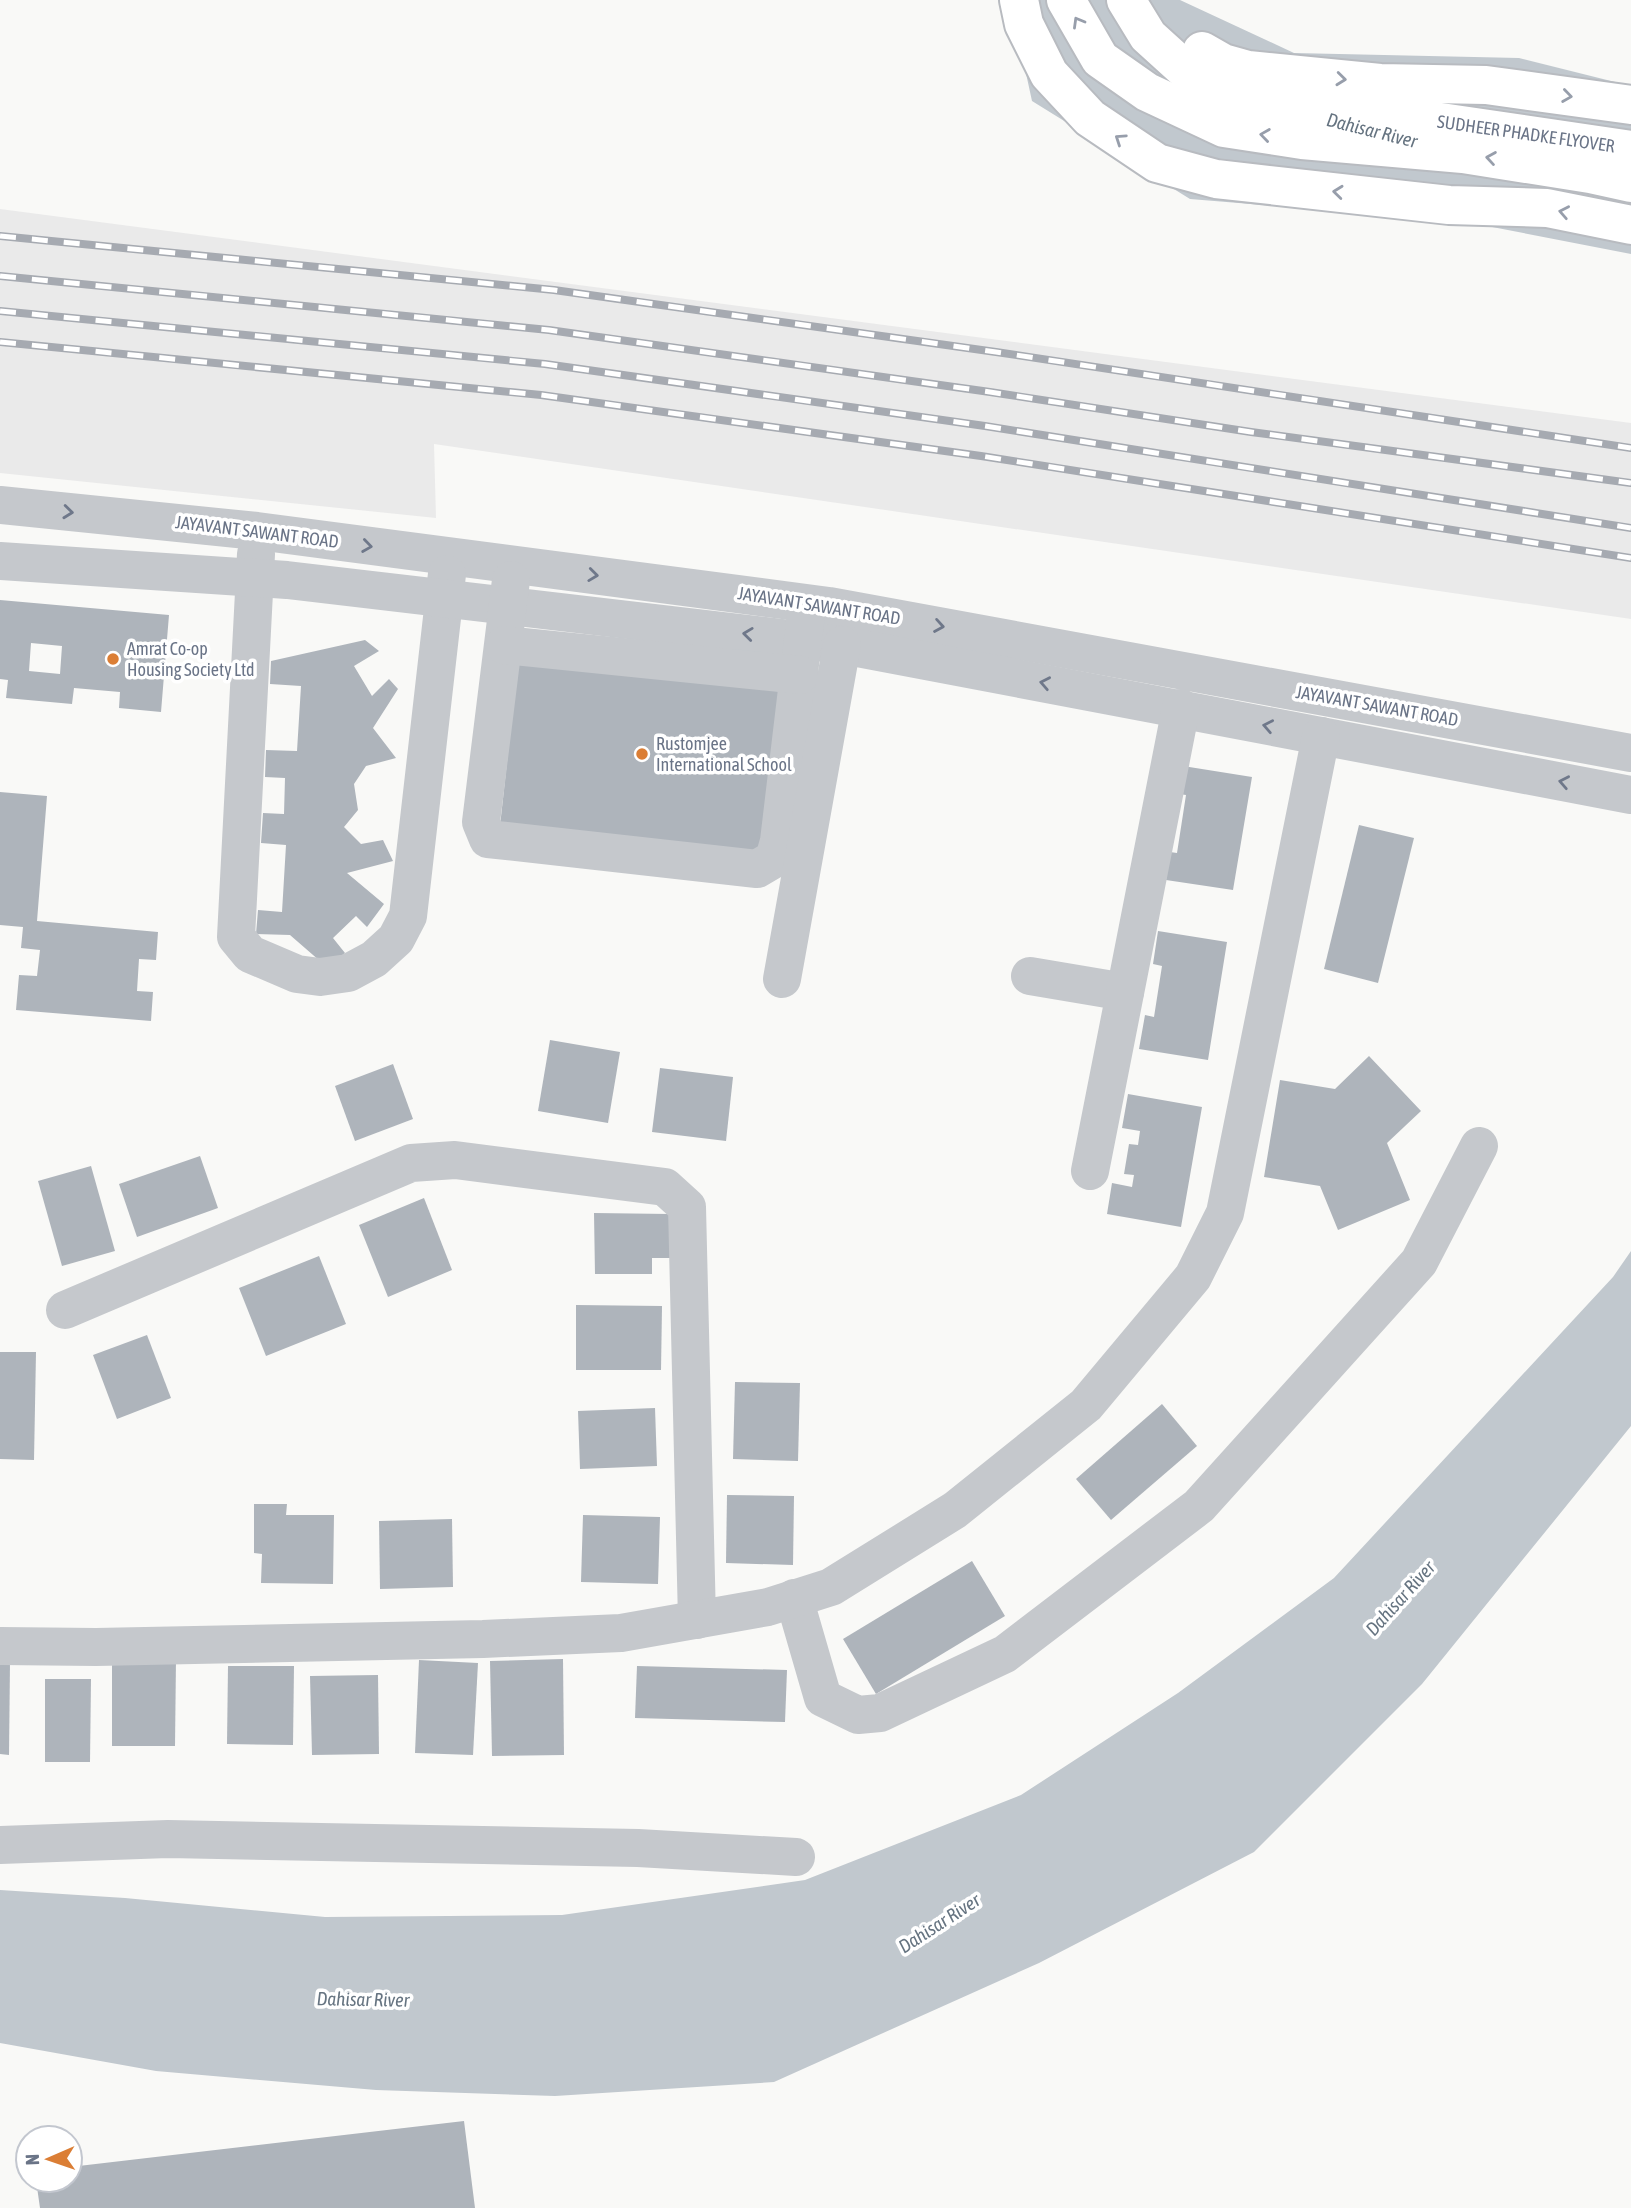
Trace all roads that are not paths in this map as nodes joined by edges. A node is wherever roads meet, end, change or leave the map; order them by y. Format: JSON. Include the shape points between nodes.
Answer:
{"nodes":[{"id":1,"x":1019,"y":0,"type":"edge"},
{"id":2,"x":1066,"y":0,"type":"edge"},
{"id":3,"x":1126,"y":0,"type":"edge"},
{"id":4,"x":1153,"y":0,"type":"edge"},
{"id":5,"x":1631,"y":105,"type":"edge"},
{"id":6,"x":1631,"y":150,"type":"edge"},
{"id":7,"x":1631,"y":183,"type":"edge"},
{"id":8,"x":1631,"y":225,"type":"edge"},
{"id":9,"x":0,"y":505,"type":"edge"},
{"id":10,"x":257,"y":531,"type":"junction"},
{"id":11,"x":448,"y":556,"type":"junction"},
{"id":12,"x":0,"y":561,"type":"edge"},
{"id":13,"x":513,"y":564,"type":"junction"},
{"id":14,"x":254,"y":578,"type":"junction"},
{"id":15,"x":445,"y":598,"type":"junction"},
{"id":16,"x":807,"y":603,"type":"junction"},
{"id":17,"x":509,"y":606,"type":"junction"},
{"id":18,"x":504,"y":645,"type":"junction"},
{"id":19,"x":842,"y":645,"type":"junction"},
{"id":20,"x":802,"y":658,"type":"junction"},
{"id":21,"x":1181,"y":708,"type":"junction"},
{"id":22,"x":1321,"y":736,"type":"junction"},
{"id":23,"x":1631,"y":753,"type":"edge"},
{"id":24,"x":1631,"y":795,"type":"edge"},
{"id":25,"x":1030,"y":976,"type":"dead end"},
{"id":26,"x":782,"y":979,"type":"dead end"},
{"id":27,"x":1125,"y":992,"type":"junction"},
{"id":28,"x":1479,"y":1146,"type":"dead end"},
{"id":29,"x":1090,"y":1171,"type":"dead end"},
{"id":30,"x":65,"y":1310,"type":"dead end"},
{"id":31,"x":794,"y":1598,"type":"junction"},
{"id":32,"x":697,"y":1620,"type":"junction"},
{"id":33,"x":0,"y":1646,"type":"edge"},
{"id":34,"x":0,"y":1845,"type":"edge"},
{"id":35,"x":796,"y":1857,"type":"dead end"}],
"edges":[{"from":8,"to":1,"type":"main road","one_way":true,"via":[[1546,208],[1449,205],[1216,179],[1157,163],[1090,118],[1049,74],[1024,24]]},
{"from":7,"to":2,"type":"main road","name":"SUDHEER PHADKE FLYOVER","one_way":true,"via":[[1464,154],[1224,128],[1147,92],[1100,59]]},
{"from":3,"to":6,"type":"main road","name":"SUDHEER PHADKE FLYOVER","via":[[1149,36],[1191,75],[1258,103],[1427,120]]},
{"from":4,"to":5,"type":"main road","one_way":true,"via":[[1172,28],[1197,48],[1248,70],[1380,83],[1486,85]]},
{"from":9,"to":10,"type":"street","name":"JAYAVANT SAWANT ROAD","one_way":true},
{"from":10,"to":11,"type":"street","name":"JAYAVANT SAWANT ROAD","one_way":true},
{"from":10,"to":14,"type":"street"},
{"from":11,"to":13,"type":"street","name":"JAYAVANT SAWANT ROAD"},
{"from":11,"to":15,"type":"street"},
{"from":12,"to":14,"type":"street","name":"JAYAVANT SAWANT ROAD"},
{"from":13,"to":16,"type":"street","name":"JAYAVANT SAWANT ROAD","one_way":true},
{"from":13,"to":17,"type":"street"},
{"from":14,"to":15,"type":"street","name":"JAYAVANT SAWANT ROAD"},
{"from":14,"to":15,"type":"street","via":[[236,937],[250,954],[297,974],[348,973],[374,959],[396,939],[408,916]]},
{"from":15,"to":17,"type":"street","name":"JAYAVANT SAWANT ROAD"},
{"from":16,"to":20,"type":"street"},
{"from":16,"to":23,"type":"street","name":"JAYAVANT SAWANT ROAD","one_way":true},
{"from":17,"to":18,"type":"street"},
{"from":20,"to":17,"type":"street","name":"JAYAVANT SAWANT ROAD","one_way":true},
{"from":18,"to":20,"type":"street"},
{"from":18,"to":20,"type":"street","via":[[481,822],[488,839],[758,869],[774,859],[779,841]]},
{"from":19,"to":20,"type":"street","name":"JAYAVANT SAWANT ROAD"},
{"from":21,"to":19,"type":"street","name":"JAYAVANT SAWANT ROAD","one_way":true},
{"from":19,"to":26,"type":"street"},
{"from":22,"to":21,"type":"street","name":"JAYAVANT SAWANT ROAD","one_way":true},
{"from":21,"to":27,"type":"street"},
{"from":24,"to":22,"type":"street","name":"JAYAVANT SAWANT ROAD","one_way":true},
{"from":22,"to":31,"type":"street","via":[[1225,1213],[1193,1277],[1075,1414],[955,1510],[831,1587]]},
{"from":25,"to":27,"type":"street"},
{"from":27,"to":29,"type":"street"},
{"from":28,"to":31,"type":"street","via":[[1419,1262],[1199,1506],[1005,1654],[880,1713],[858,1715],[823,1699]]},
{"from":30,"to":32,"type":"street","via":[[411,1163],[456,1160],[665,1187],[687,1207]]},
{"from":31,"to":32,"type":"street"},
{"from":32,"to":33,"type":"street","via":[[621,1633],[483,1639]]},
{"from":34,"to":35,"type":"street","via":[[181,1839],[638,1848]]}]}
